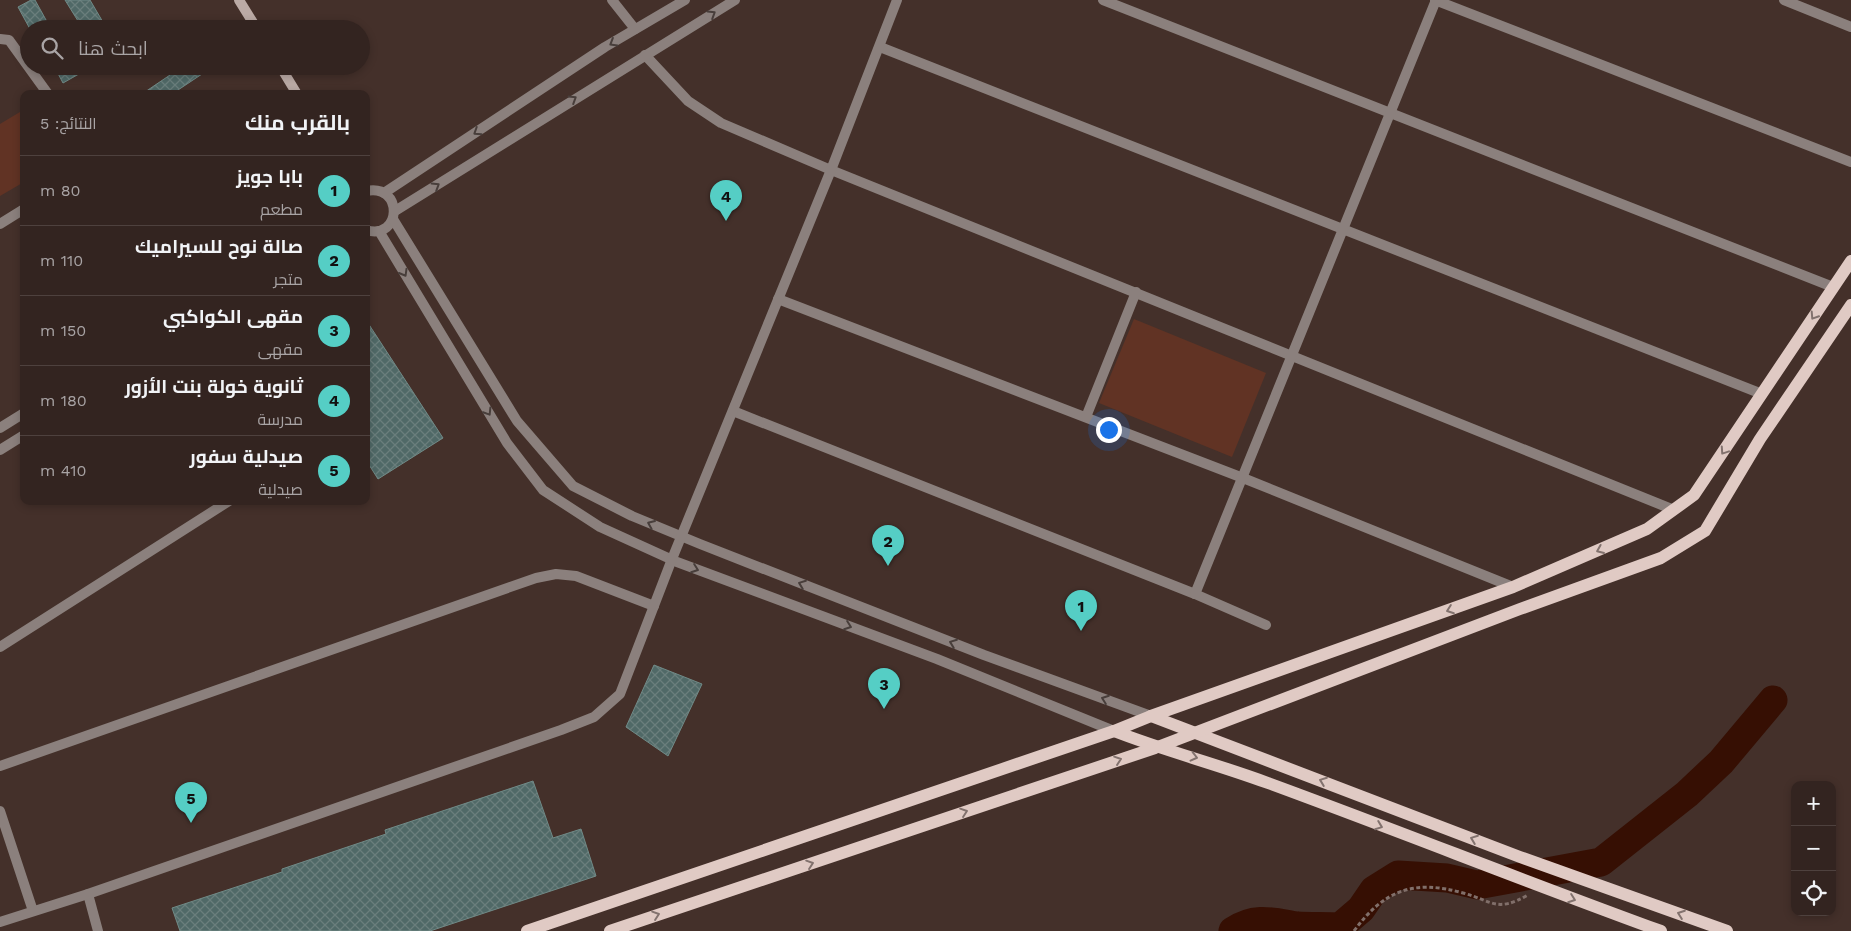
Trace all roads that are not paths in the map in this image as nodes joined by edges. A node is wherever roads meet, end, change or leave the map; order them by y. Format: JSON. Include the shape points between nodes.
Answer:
{"nodes":[{"id":1,"x":239,"y":0,"type":"edge"},
{"id":2,"x":612,"y":0,"type":"edge"},
{"id":3,"x":685,"y":0,"type":"edge"},
{"id":4,"x":735,"y":0,"type":"edge"},
{"id":5,"x":897,"y":0,"type":"edge"},
{"id":6,"x":1103,"y":0,"type":"edge"},
{"id":7,"x":1436,"y":0,"type":"edge"},
{"id":8,"x":1784,"y":0,"type":"edge"},
{"id":9,"x":251,"y":20,"type":"edge"},
{"id":10,"x":1851,"y":26,"type":"edge"},
{"id":11,"x":635,"y":30,"type":"junction"},
{"id":12,"x":0,"y":39,"type":"edge"},
{"id":13,"x":880,"y":47,"type":"junction"},
{"id":14,"x":20,"y":55,"type":"edge"},
{"id":15,"x":645,"y":55,"type":"junction"},
{"id":16,"x":34,"y":75,"type":"edge"},
{"id":17,"x":285,"y":75,"type":"edge"},
{"id":18,"x":45,"y":90,"type":"edge"},
{"id":19,"x":295,"y":90,"type":"edge"},
{"id":20,"x":1392,"y":113,"type":"junction"},
{"id":21,"x":1851,"y":162,"type":"edge"},
{"id":22,"x":831,"y":170,"type":"junction"},
{"id":23,"x":370,"y":190,"type":"edge"},
{"id":24,"x":384,"y":193,"type":"junction"},
{"id":25,"x":20,"y":212,"type":"edge"},
{"id":26,"x":394,"y":215,"type":"junction"},
{"id":27,"x":0,"y":224,"type":"edge"},
{"id":28,"x":370,"y":230,"type":"edge"},
{"id":29,"x":1344,"y":230,"type":"junction"},
{"id":30,"x":379,"y":231,"type":"junction"},
{"id":31,"x":1851,"y":261,"type":"edge"},
{"id":32,"x":1833,"y":287,"type":"junction"},
{"id":33,"x":1136,"y":292,"type":"junction"},
{"id":34,"x":778,"y":299,"type":"junction"},
{"id":35,"x":1851,"y":305,"type":"edge"},
{"id":36,"x":1293,"y":355,"type":"junction"},
{"id":37,"x":1762,"y":394,"type":"junction"},
{"id":38,"x":733,"y":410,"type":"junction"},
{"id":39,"x":20,"y":416,"type":"edge"},
{"id":40,"x":1086,"y":417,"type":"junction"},
{"id":41,"x":0,"y":428,"type":"edge"},
{"id":42,"x":20,"y":438,"type":"edge"},
{"id":43,"x":0,"y":450,"type":"edge"},
{"id":44,"x":1243,"y":478,"type":"junction"},
{"id":45,"x":223,"y":505,"type":"edge"},
{"id":46,"x":1674,"y":510,"type":"junction"},
{"id":47,"x":681,"y":536,"type":"junction"},
{"id":48,"x":672,"y":559,"type":"junction"},
{"id":49,"x":1513,"y":588,"type":"junction"},
{"id":50,"x":1195,"y":594,"type":"junction"},
{"id":51,"x":654,"y":606,"type":"junction"},
{"id":52,"x":1266,"y":625,"type":"dead end"},
{"id":53,"x":0,"y":647,"type":"edge"},
{"id":54,"x":1151,"y":716,"type":"junction"},
{"id":55,"x":1114,"y":732,"type":"junction"},
{"id":56,"x":1196,"y":732,"type":"junction"},
{"id":57,"x":1155,"y":748,"type":"junction"},
{"id":58,"x":0,"y":766,"type":"edge"},
{"id":59,"x":0,"y":811,"type":"edge"},
{"id":60,"x":88,"y":894,"type":"junction"},
{"id":61,"x":32,"y":911,"type":"junction"},
{"id":62,"x":0,"y":922,"type":"edge"},
{"id":63,"x":98,"y":931,"type":"edge"},
{"id":64,"x":527,"y":931,"type":"edge"},
{"id":65,"x":610,"y":931,"type":"edge"},
{"id":66,"x":1661,"y":931,"type":"edge"},
{"id":67,"x":1727,"y":931,"type":"edge"}],
"edges":[{"from":1,"to":9,"type":"street"},
{"from":2,"to":11,"type":"street"},
{"from":3,"to":11,"type":"street"},
{"from":15,"to":4,"type":"street","one_way":true},
{"from":5,"to":13,"type":"street"},
{"from":6,"to":20,"type":"street"},
{"from":7,"to":20,"type":"street"},
{"from":7,"to":21,"type":"street"},
{"from":8,"to":10,"type":"street"},
{"from":11,"to":24,"type":"street","one_way":true},
{"from":12,"to":14,"type":"street","via":[[9,40]]},
{"from":13,"to":22,"type":"street"},
{"from":13,"to":29,"type":"street"},
{"from":15,"to":22,"type":"street","via":[[688,101],[721,123]]},
{"from":26,"to":15,"type":"street","one_way":true},
{"from":16,"to":18,"type":"street"},
{"from":17,"to":19,"type":"street"},
{"from":20,"to":29,"type":"street"},
{"from":20,"to":32,"type":"street"},
{"from":22,"to":33,"type":"street"},
{"from":22,"to":34,"type":"street"},
{"from":23,"to":24,"type":"street"},
{"from":24,"to":26,"type":"street","via":[[390,198]]},
{"from":25,"to":27,"type":"street"},
{"from":26,"to":30,"type":"street","via":[[386,228]]},
{"from":47,"to":26,"type":"street","one_way":true,"via":[[572,486],[517,421]]},
{"from":28,"to":30,"type":"street"},
{"from":29,"to":36,"type":"street"},
{"from":29,"to":37,"type":"street"},
{"from":30,"to":48,"type":"street","one_way":true,"via":[[507,443],[543,490],[600,527]]},
{"from":31,"to":32,"type":"main road"},
{"from":32,"to":37,"type":"main road","one_way":true},
{"from":33,"to":36,"type":"street"},
{"from":33,"to":40,"type":"street"},
{"from":34,"to":38,"type":"street"},
{"from":34,"to":40,"type":"street"},
{"from":35,"to":56,"type":"main road","via":[[1760,439],[1704,531],[1661,558],[1520,608]]},
{"from":36,"to":44,"type":"street"},
{"from":36,"to":46,"type":"street"},
{"from":37,"to":46,"type":"main road","one_way":true,"via":[[1694,495]]},
{"from":38,"to":47,"type":"street"},
{"from":38,"to":50,"type":"street"},
{"from":39,"to":41,"type":"street"},
{"from":40,"to":44,"type":"street"},
{"from":42,"to":43,"type":"street"},
{"from":44,"to":49,"type":"street"},
{"from":44,"to":50,"type":"street"},
{"from":45,"to":53,"type":"street"},
{"from":46,"to":49,"type":"main road","one_way":true,"via":[[1647,530]]},
{"from":47,"to":48,"type":"street"},
{"from":54,"to":47,"type":"street","one_way":true},
{"from":48,"to":51,"type":"street"},
{"from":48,"to":55,"type":"street","one_way":true,"via":[[937,659]]},
{"from":49,"to":54,"type":"main road","one_way":true},
{"from":50,"to":52,"type":"street"},
{"from":51,"to":58,"type":"street","via":[[576,576],[556,574],[536,578]]},
{"from":51,"to":60,"type":"street","via":[[620,694],[594,716]]},
{"from":54,"to":55,"type":"main road"},
{"from":54,"to":56,"type":"main road"},
{"from":55,"to":57,"type":"main road"},
{"from":55,"to":64,"type":"main road"},
{"from":56,"to":57,"type":"main road"},
{"from":67,"to":56,"type":"main road","one_way":true},
{"from":65,"to":57,"type":"main road","one_way":true},
{"from":57,"to":66,"type":"main road","one_way":true,"via":[[1211,762]]},
{"from":59,"to":61,"type":"street"},
{"from":60,"to":61,"type":"street"},
{"from":60,"to":63,"type":"street"},
{"from":61,"to":62,"type":"street"}]}
